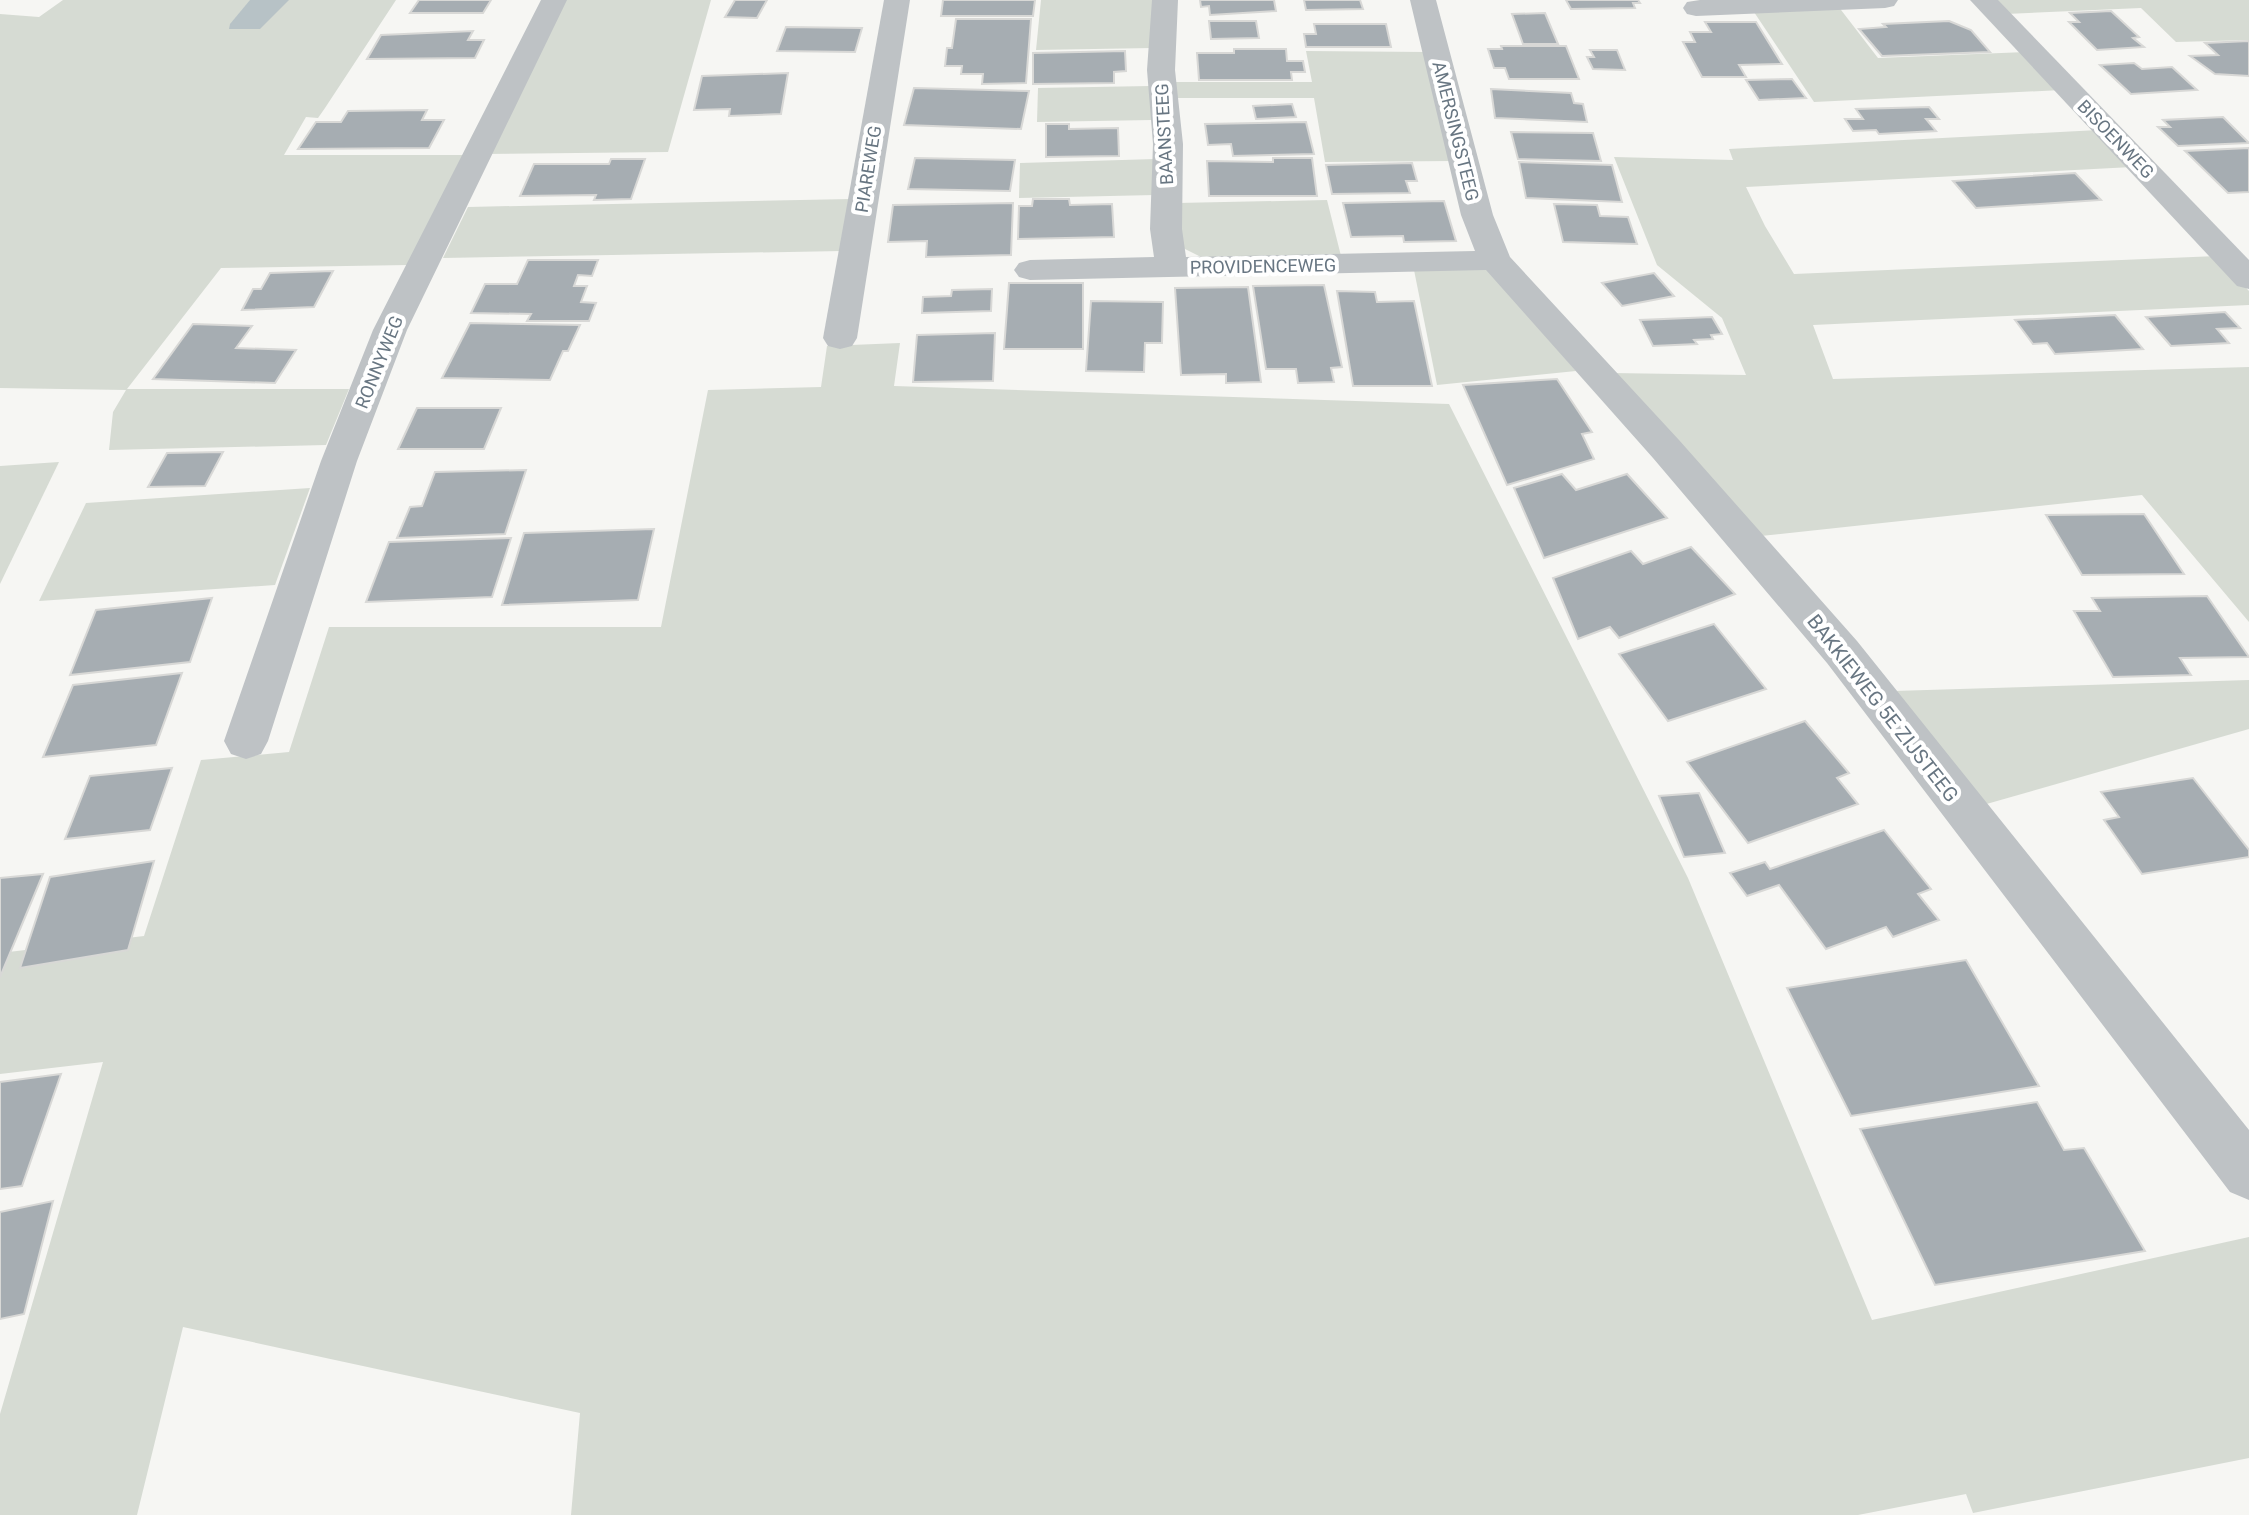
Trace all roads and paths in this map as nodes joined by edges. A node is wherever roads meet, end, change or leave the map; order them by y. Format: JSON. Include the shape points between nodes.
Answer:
{"nodes":[{"id":1,"x":554,"y":0,"type":"edge"},
{"id":2,"x":897,"y":0,"type":"edge"},
{"id":3,"x":1165,"y":0,"type":"edge"},
{"id":4,"x":1423,"y":0,"type":"edge"},
{"id":5,"x":1885,"y":0,"type":"edge"},
{"id":6,"x":1983,"y":0,"type":"edge"},
{"id":7,"x":1696,"y":8,"type":"dead end"},
{"id":8,"x":1495,"y":260,"type":"junction"},
{"id":9,"x":1171,"y":267,"type":"junction"},
{"id":10,"x":1030,"y":270,"type":"dead end"},
{"id":11,"x":2249,"y":279,"type":"edge"},
{"id":12,"x":840,"y":338,"type":"dead end"},
{"id":13,"x":246,"y":741,"type":"dead end"},
{"id":14,"x":2249,"y":1173,"type":"edge"}],
"edges":[{"from":1,"to":13,"type":"street","name":"RONNYWEG","via":[[390,330],[339,461]]},
{"from":2,"to":12,"type":"street","name":"PIAREWEG"},
{"from":3,"to":9,"type":"street","name":"BAANSTEEG","via":[[1161,70]]},
{"from":4,"to":8,"type":"street","name":"AMERSINGSTEEG","via":[[1477,215]]},
{"from":5,"to":7,"type":"street"},
{"from":6,"to":11,"type":"street","name":"BISOENWEG"},
{"from":8,"to":9,"type":"street","name":"PROVIDENCEWEG"},
{"from":8,"to":14,"type":"street","name":"BAKKIEWEG 5E ZIJSTEEG","via":[[1842,652]]},
{"from":9,"to":10,"type":"street","name":"PROVIDENCEWEG"}]}
